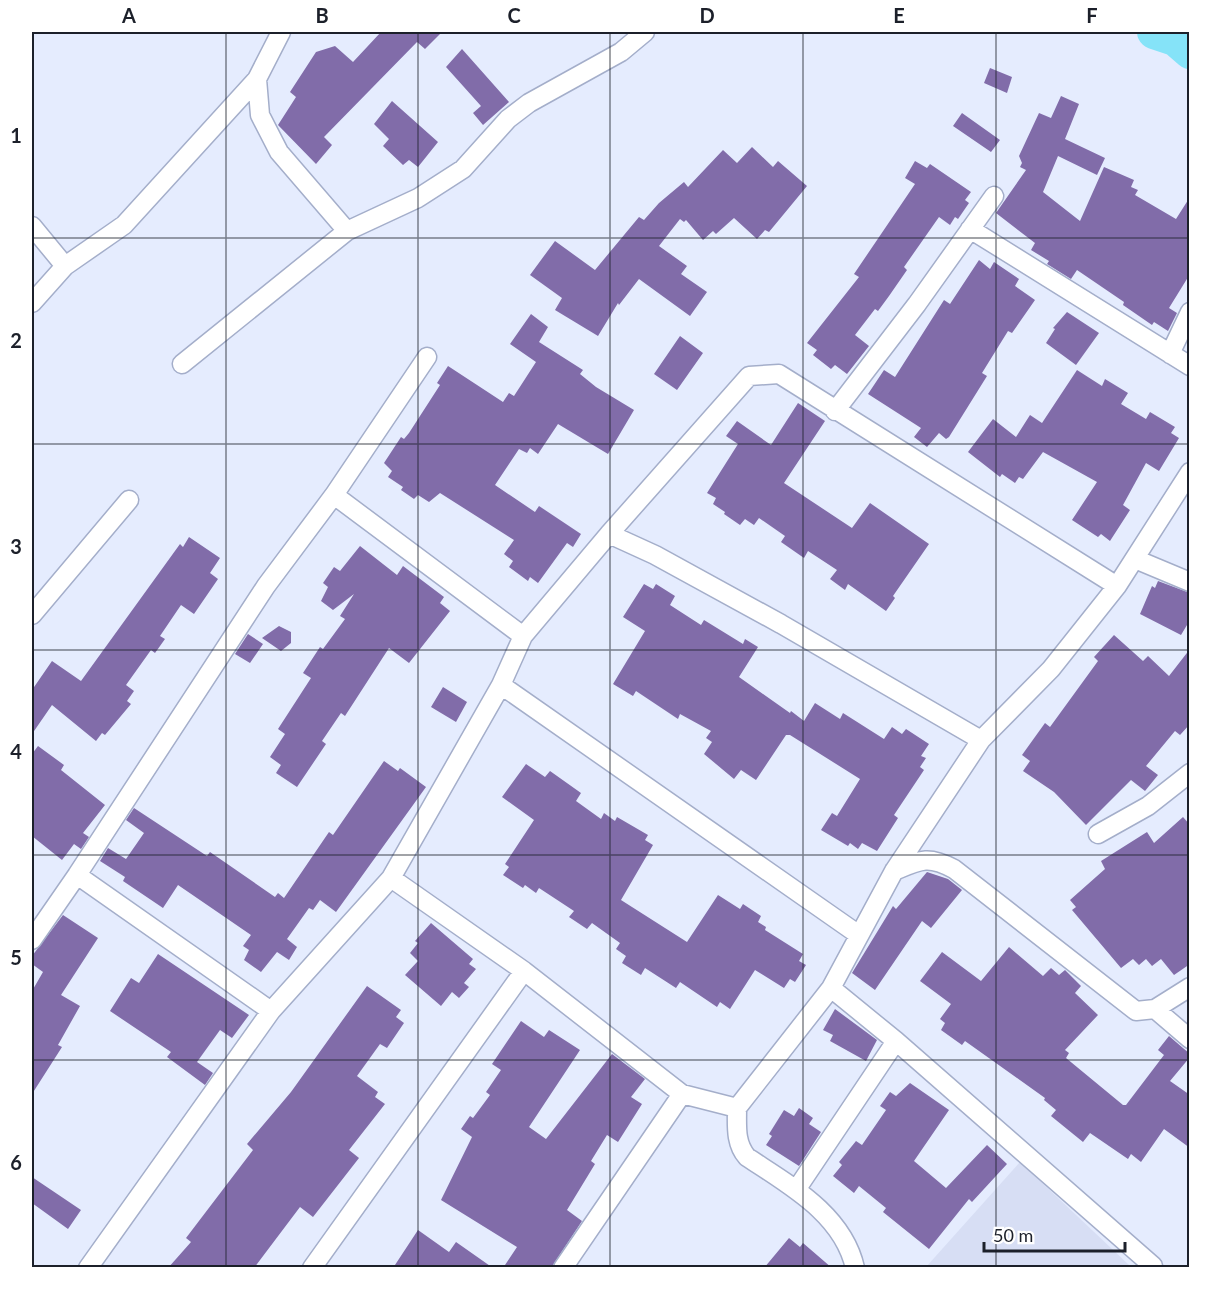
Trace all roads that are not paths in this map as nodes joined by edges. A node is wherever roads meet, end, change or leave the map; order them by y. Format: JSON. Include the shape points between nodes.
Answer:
{"nodes":[{"id":1,"x":281,"y":32,"type":"edge"},
{"id":2,"x":645,"y":32,"type":"edge"},
{"id":3,"x":257,"y":79,"type":"junction"},
{"id":4,"x":994,"y":196,"type":"dead end"},
{"id":5,"x":32,"y":226,"type":"edge"},
{"id":6,"x":970,"y":229,"type":"junction"},
{"id":7,"x":347,"y":231,"type":"junction"},
{"id":8,"x":65,"y":266,"type":"junction"},
{"id":9,"x":32,"y":303,"type":"edge"},
{"id":10,"x":1190,"y":312,"type":"edge"},
{"id":11,"x":1170,"y":354,"type":"junction"},
{"id":12,"x":427,"y":357,"type":"dead end"},
{"id":13,"x":182,"y":364,"type":"dead end"},
{"id":14,"x":1190,"y":366,"type":"edge"},
{"id":15,"x":835,"y":411,"type":"junction"},
{"id":16,"x":1190,"y":472,"type":"edge"},
{"id":17,"x":334,"y":495,"type":"junction"},
{"id":18,"x":129,"y":500,"type":"dead end"},
{"id":19,"x":609,"y":534,"type":"junction"},
{"id":20,"x":1135,"y":559,"type":"junction"},
{"id":21,"x":1190,"y":582,"type":"edge"},
{"id":22,"x":1117,"y":586,"type":"junction"},
{"id":23,"x":32,"y":615,"type":"edge"},
{"id":24,"x":523,"y":636,"type":"junction"},
{"id":25,"x":501,"y":685,"type":"junction"},
{"id":26,"x":981,"y":740,"type":"junction"},
{"id":27,"x":1190,"y":773,"type":"edge"},
{"id":28,"x":1098,"y":834,"type":"dead end"},
{"id":29,"x":894,"y":871,"type":"junction"},
{"id":30,"x":77,"y":875,"type":"junction"},
{"id":31,"x":391,"y":878,"type":"junction"},
{"id":32,"x":859,"y":935,"type":"junction"},
{"id":33,"x":32,"y":940,"type":"edge"},
{"id":34,"x":524,"y":971,"type":"junction"},
{"id":35,"x":1190,"y":987,"type":"edge"},
{"id":36,"x":831,"y":988,"type":"junction"},
{"id":37,"x":1155,"y":1009,"type":"junction"},
{"id":38,"x":271,"y":1011,"type":"junction"},
{"id":39,"x":1190,"y":1039,"type":"edge"},
{"id":40,"x":896,"y":1041,"type":"junction"},
{"id":41,"x":682,"y":1094,"type":"junction"},
{"id":42,"x":737,"y":1108,"type":"junction"},
{"id":43,"x":796,"y":1190,"type":"junction"},
{"id":44,"x":1153,"y":1266,"type":"dead end"},
{"id":45,"x":88,"y":1268,"type":"edge"},
{"id":46,"x":312,"y":1268,"type":"edge"},
{"id":47,"x":563,"y":1268,"type":"edge"},
{"id":48,"x":855,"y":1268,"type":"edge"}],
"edges":[{"from":1,"to":3,"type":"street"},
{"from":2,"to":7,"type":"street","via":[[621,52],[529,103],[508,119],[463,169],[418,198]]},
{"from":3,"to":7,"type":"street","via":[[260,115],[279,152]]},
{"from":3,"to":8,"type":"street","via":[[124,225]]},
{"from":4,"to":6,"type":"street"},
{"from":5,"to":8,"type":"street"},
{"from":6,"to":11,"type":"street"},
{"from":6,"to":15,"type":"street"},
{"from":7,"to":13,"type":"street"},
{"from":8,"to":9,"type":"street"},
{"from":10,"to":11,"type":"street"},
{"from":11,"to":14,"type":"street"},
{"from":12,"to":17,"type":"street"},
{"from":15,"to":19,"type":"street","via":[[779,374],[749,376]]},
{"from":15,"to":22,"type":"street"},
{"from":16,"to":20,"type":"street"},
{"from":17,"to":24,"type":"street"},
{"from":17,"to":30,"type":"street","via":[[266,586]]},
{"from":18,"to":23,"type":"street"},
{"from":19,"to":24,"type":"street"},
{"from":19,"to":26,"type":"street","via":[[781,624]]},
{"from":20,"to":21,"type":"street"},
{"from":20,"to":22,"type":"street"},
{"from":22,"to":26,"type":"street","via":[[1051,669]]},
{"from":24,"to":25,"type":"street"},
{"from":25,"to":31,"type":"street"},
{"from":25,"to":32,"type":"street"},
{"from":26,"to":29,"type":"street"},
{"from":27,"to":28,"type":"street","via":[[1148,806]]},
{"from":29,"to":32,"type":"street"},
{"from":29,"to":37,"type":"street","via":[[927,859],[939,860],[1136,1011]]},
{"from":30,"to":33,"type":"street"},
{"from":30,"to":38,"type":"street"},
{"from":31,"to":34,"type":"street"},
{"from":31,"to":38,"type":"street"},
{"from":32,"to":36,"type":"street"},
{"from":34,"to":41,"type":"street"},
{"from":34,"to":46,"type":"street"},
{"from":35,"to":37,"type":"street"},
{"from":36,"to":40,"type":"street"},
{"from":36,"to":42,"type":"street"},
{"from":37,"to":39,"type":"street"},
{"from":38,"to":45,"type":"street"},
{"from":40,"to":43,"type":"street"},
{"from":40,"to":44,"type":"street"},
{"from":41,"to":42,"type":"street"},
{"from":41,"to":47,"type":"street"},
{"from":42,"to":43,"type":"street","via":[[737,1140],[741,1150]]},
{"from":43,"to":48,"type":"street","via":[[838,1227]]}]}
